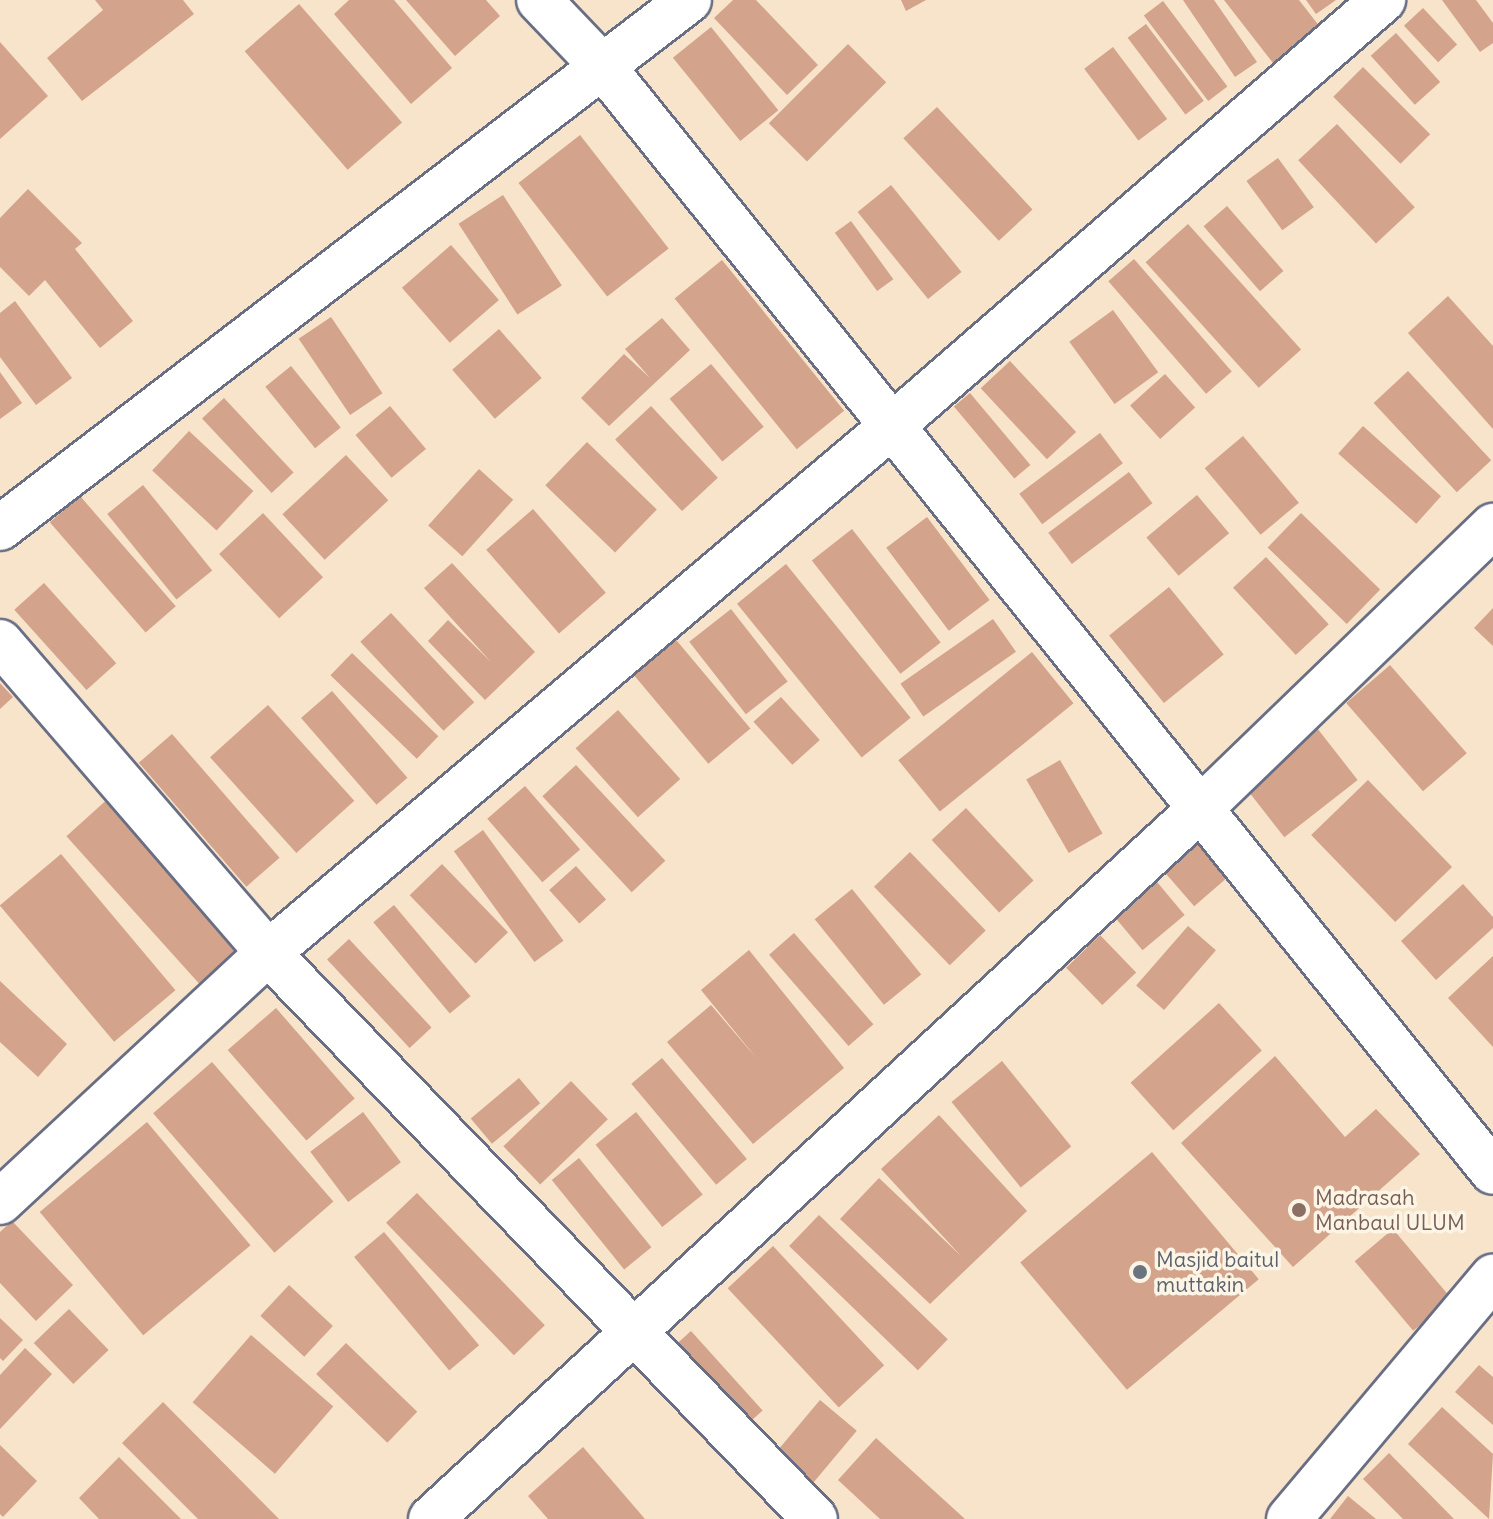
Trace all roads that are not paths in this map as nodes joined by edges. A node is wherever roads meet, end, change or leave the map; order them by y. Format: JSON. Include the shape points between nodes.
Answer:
{"nodes":[{"id":1,"x":539,"y":0,"type":"edge"},
{"id":2,"x":689,"y":0,"type":"edge"},
{"id":3,"x":1383,"y":0,"type":"edge"},
{"id":4,"x":604,"y":68,"type":"junction"},
{"id":5,"x":893,"y":425,"type":"junction"},
{"id":6,"x":1493,"y":526,"type":"edge"},
{"id":7,"x":0,"y":528,"type":"edge"},
{"id":8,"x":0,"y":642,"type":"edge"},
{"id":9,"x":1202,"y":807,"type":"junction"},
{"id":10,"x":268,"y":953,"type":"junction"},
{"id":11,"x":1493,"y":1172,"type":"edge"},
{"id":12,"x":0,"y":1202,"type":"edge"},
{"id":13,"x":1493,"y":1277,"type":"edge"},
{"id":14,"x":632,"y":1334,"type":"junction"},
{"id":15,"x":431,"y":1519,"type":"edge"},
{"id":16,"x":815,"y":1519,"type":"edge"},
{"id":17,"x":1289,"y":1519,"type":"edge"}],
"edges":[{"from":1,"to":4,"type":"street"},
{"from":2,"to":4,"type":"street"},
{"from":3,"to":5,"type":"street"},
{"from":4,"to":5,"type":"street"},
{"from":4,"to":7,"type":"street"},
{"from":5,"to":9,"type":"street"},
{"from":5,"to":10,"type":"street"},
{"from":6,"to":9,"type":"street"},
{"from":8,"to":10,"type":"street"},
{"from":9,"to":11,"type":"street"},
{"from":9,"to":14,"type":"street"},
{"from":10,"to":12,"type":"street"},
{"from":10,"to":14,"type":"street"},
{"from":13,"to":17,"type":"street"},
{"from":14,"to":15,"type":"street"},
{"from":14,"to":16,"type":"street"}]}
